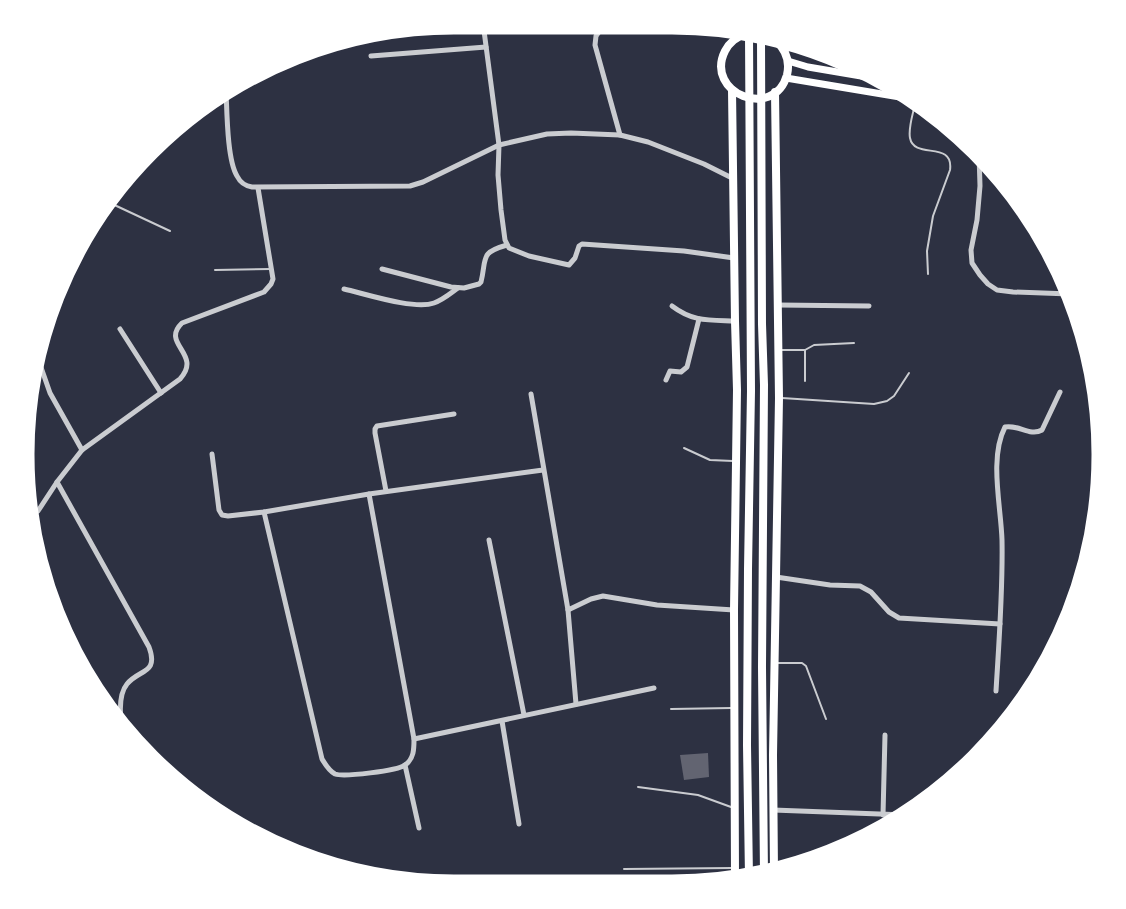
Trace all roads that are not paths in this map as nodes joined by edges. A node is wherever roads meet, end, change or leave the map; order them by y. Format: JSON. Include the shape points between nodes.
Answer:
{"nodes":[{"id":1,"x":484,"y":33,"type":"edge"},
{"id":2,"x":598,"y":33,"type":"edge"},
{"id":3,"x":733,"y":38,"type":"edge"},
{"id":4,"x":739,"y":39,"type":"edge"},
{"id":5,"x":748,"y":40,"type":"edge"},
{"id":6,"x":733,"y":41,"type":"junction"},
{"id":7,"x":761,"y":43,"type":"edge"},
{"id":8,"x":486,"y":47,"type":"junction"},
{"id":9,"x":781,"y":47,"type":"edge"},
{"id":10,"x":370,"y":56,"type":"dead end"},
{"id":11,"x":788,"y":61,"type":"junction"},
{"id":12,"x":856,"y":75,"type":"edge"},
{"id":13,"x":786,"y":78,"type":"junction"},
{"id":14,"x":732,"y":90,"type":"junction"},
{"id":15,"x":776,"y":92,"type":"junction"},
{"id":16,"x":893,"y":96,"type":"edge"},
{"id":17,"x":226,"y":100,"type":"edge"},
{"id":18,"x":914,"y":110,"type":"edge"},
{"id":19,"x":620,"y":135,"type":"junction"},
{"id":20,"x":499,"y":145,"type":"junction"},
{"id":21,"x":979,"y":167,"type":"edge"},
{"id":22,"x":734,"y":179,"type":"junction"},
{"id":23,"x":258,"y":188,"type":"junction"},
{"id":24,"x":115,"y":205,"type":"edge"},
{"id":25,"x":170,"y":231,"type":"dead end"},
{"id":26,"x":507,"y":245,"type":"junction"},
{"id":27,"x":734,"y":258,"type":"junction"},
{"id":28,"x":271,"y":269,"type":"junction"},
{"id":29,"x":215,"y":270,"type":"dead end"},
{"id":30,"x":382,"y":270,"type":"dead end"},
{"id":31,"x":928,"y":274,"type":"dead end"},
{"id":32,"x":458,"y":288,"type":"junction"},
{"id":33,"x":344,"y":289,"type":"dead end"},
{"id":34,"x":1061,"y":294,"type":"edge"},
{"id":35,"x":778,"y":305,"type":"junction"},
{"id":36,"x":672,"y":306,"type":"dead end"},
{"id":37,"x":869,"y":306,"type":"dead end"},
{"id":38,"x":699,"y":319,"type":"junction"},
{"id":39,"x":735,"y":321,"type":"junction"},
{"id":40,"x":120,"y":329,"type":"dead end"},
{"id":41,"x":854,"y":344,"type":"dead end"},
{"id":42,"x":779,"y":349,"type":"junction"},
{"id":43,"x":805,"y":350,"type":"junction"},
{"id":44,"x":42,"y":369,"type":"edge"},
{"id":45,"x":909,"y":373,"type":"dead end"},
{"id":46,"x":666,"y":380,"type":"dead end"},
{"id":47,"x":806,"y":381,"type":"dead end"},
{"id":48,"x":1060,"y":392,"type":"dead end"},
{"id":49,"x":161,"y":393,"type":"junction"},
{"id":50,"x":531,"y":394,"type":"dead end"},
{"id":51,"x":779,"y":398,"type":"junction"},
{"id":52,"x":454,"y":414,"type":"dead end"},
{"id":53,"x":684,"y":448,"type":"dead end"},
{"id":54,"x":82,"y":450,"type":"junction"},
{"id":55,"x":212,"y":454,"type":"dead end"},
{"id":56,"x":736,"y":461,"type":"junction"},
{"id":57,"x":543,"y":470,"type":"junction"},
{"id":58,"x":57,"y":482,"type":"junction"},
{"id":59,"x":386,"y":491,"type":"junction"},
{"id":60,"x":369,"y":494,"type":"junction"},
{"id":61,"x":37,"y":512,"type":"edge"},
{"id":62,"x":264,"y":512,"type":"junction"},
{"id":63,"x":489,"y":540,"type":"dead end"},
{"id":64,"x":776,"y":577,"type":"junction"},
{"id":65,"x":568,"y":610,"type":"junction"},
{"id":66,"x":734,"y":610,"type":"junction"},
{"id":67,"x":1000,"y":624,"type":"junction"},
{"id":68,"x":775,"y":663,"type":"junction"},
{"id":69,"x":654,"y":688,"type":"dead end"},
{"id":70,"x":996,"y":691,"type":"dead end"},
{"id":71,"x":576,"y":704,"type":"junction"},
{"id":72,"x":734,"y":708,"type":"junction"},
{"id":73,"x":671,"y":709,"type":"dead end"},
{"id":74,"x":121,"y":712,"type":"edge"},
{"id":75,"x":524,"y":715,"type":"junction"},
{"id":76,"x":826,"y":719,"type":"dead end"},
{"id":77,"x":502,"y":721,"type":"junction"},
{"id":78,"x":885,"y":735,"type":"dead end"},
{"id":79,"x":414,"y":739,"type":"junction"},
{"id":80,"x":405,"y":765,"type":"junction"},
{"id":81,"x":638,"y":786,"type":"dead end"},
{"id":82,"x":734,"y":808,"type":"junction"},
{"id":83,"x":773,"y":810,"type":"junction"},
{"id":84,"x":882,"y":815,"type":"junction"},
{"id":85,"x":890,"y":815,"type":"edge"},
{"id":86,"x":519,"y":824,"type":"dead end"},
{"id":87,"x":419,"y":828,"type":"dead end"},
{"id":88,"x":774,"y":863,"type":"edge"},
{"id":89,"x":764,"y":866,"type":"edge"},
{"id":90,"x":735,"y":868,"type":"joint"},
{"id":91,"x":624,"y":869,"type":"dead end"},
{"id":92,"x":749,"y":869,"type":"edge"}],
"edges":[{"from":1,"to":8,"type":"street"},
{"from":2,"to":19,"type":"street","via":[[596,45]]},
{"from":3,"to":6,"type":"main road"},
{"from":4,"to":6,"type":"main road"},
{"from":5,"to":92,"type":"highway","via":[[752,391]]},
{"from":6,"to":14,"type":"main road","via":[[721,66]]},
{"from":7,"to":89,"type":"highway"},
{"from":8,"to":10,"type":"street"},
{"from":8,"to":20,"type":"street"},
{"from":9,"to":11,"type":"main road"},
{"from":11,"to":12,"type":"main road"},
{"from":11,"to":13,"type":"main road"},
{"from":13,"to":15,"type":"main road"},
{"from":13,"to":16,"type":"main road"},
{"from":14,"to":15,"type":"main road","via":[[749,99]]},
{"from":14,"to":22,"type":"main road"},
{"from":15,"to":35,"type":"main road"},
{"from":17,"to":23,"type":"street","via":[[233,169],[242,183]]},
{"from":18,"to":31,"type":"lane","via":[[911,142],[920,149],[945,155],[951,163],[933,216]]},
{"from":19,"to":20,"type":"street","via":[[547,134]]},
{"from":19,"to":22,"type":"street","via":[[648,142]]},
{"from":20,"to":23,"type":"street","via":[[410,186]]},
{"from":20,"to":26,"type":"street","via":[[498,175]]},
{"from":21,"to":34,"type":"street","via":[[971,250],[972,262],[980,275],[997,290]]},
{"from":22,"to":27,"type":"main road"},
{"from":23,"to":28,"type":"street"},
{"from":24,"to":25,"type":"lane"},
{"from":26,"to":27,"type":"street","via":[[529,256],[569,265],[582,244]]},
{"from":26,"to":32,"type":"street","via":[[487,255],[482,282]]},
{"from":27,"to":39,"type":"main road"},
{"from":28,"to":29,"type":"lane"},
{"from":28,"to":49,"type":"street","via":[[272,284],[264,292],[178,327],[176,336],[188,370]]},
{"from":30,"to":32,"type":"street"},
{"from":32,"to":33,"type":"street","via":[[424,305]]},
{"from":35,"to":37,"type":"street"},
{"from":35,"to":42,"type":"main road"},
{"from":36,"to":38,"type":"street"},
{"from":38,"to":39,"type":"street"},
{"from":38,"to":46,"type":"street","via":[[687,367],[681,372],[670,371]]},
{"from":39,"to":56,"type":"main road"},
{"from":40,"to":49,"type":"street"},
{"from":41,"to":43,"type":"lane","via":[[814,345]]},
{"from":42,"to":43,"type":"lane"},
{"from":42,"to":51,"type":"main road"},
{"from":43,"to":47,"type":"lane"},
{"from":44,"to":54,"type":"street","via":[[50,393]]},
{"from":45,"to":51,"type":"lane","via":[[894,396],[874,404]]},
{"from":48,"to":67,"type":"street","via":[[1042,430],[1005,427],[999,445]]},
{"from":49,"to":54,"type":"street"},
{"from":50,"to":57,"type":"street"},
{"from":51,"to":64,"type":"main road"},
{"from":52,"to":59,"type":"street","via":[[377,426]]},
{"from":53,"to":56,"type":"lane","via":[[710,460]]},
{"from":54,"to":58,"type":"street"},
{"from":55,"to":62,"type":"street","via":[[222,515]]},
{"from":56,"to":66,"type":"main road"},
{"from":57,"to":59,"type":"street"},
{"from":57,"to":65,"type":"street"},
{"from":58,"to":61,"type":"street"},
{"from":58,"to":74,"type":"street","via":[[152,656],[149,667],[123,691]]},
{"from":59,"to":60,"type":"street"},
{"from":60,"to":62,"type":"street"},
{"from":60,"to":79,"type":"street"},
{"from":62,"to":80,"type":"street","via":[[322,759],[330,771],[346,775]]},
{"from":63,"to":75,"type":"street"},
{"from":64,"to":67,"type":"street","via":[[860,586],[899,618]]},
{"from":64,"to":68,"type":"main road"},
{"from":65,"to":66,"type":"street","via":[[603,597]]},
{"from":65,"to":71,"type":"street"},
{"from":66,"to":72,"type":"main road"},
{"from":67,"to":70,"type":"street"},
{"from":68,"to":76,"type":"lane","via":[[806,666]]},
{"from":68,"to":83,"type":"main road"},
{"from":69,"to":71,"type":"street"},
{"from":71,"to":75,"type":"street"},
{"from":72,"to":73,"type":"lane"},
{"from":72,"to":82,"type":"main road"},
{"from":75,"to":77,"type":"street"},
{"from":77,"to":79,"type":"street"},
{"from":77,"to":86,"type":"street"},
{"from":78,"to":84,"type":"street"},
{"from":79,"to":80,"type":"street","via":[[411,760]]},
{"from":80,"to":87,"type":"street"},
{"from":81,"to":82,"type":"lane","via":[[698,795]]},
{"from":82,"to":90,"type":"main road"},
{"from":83,"to":84,"type":"street"},
{"from":83,"to":88,"type":"main road"},
{"from":84,"to":85,"type":"street"},
{"from":90,"to":91,"type":"lane"}]}
